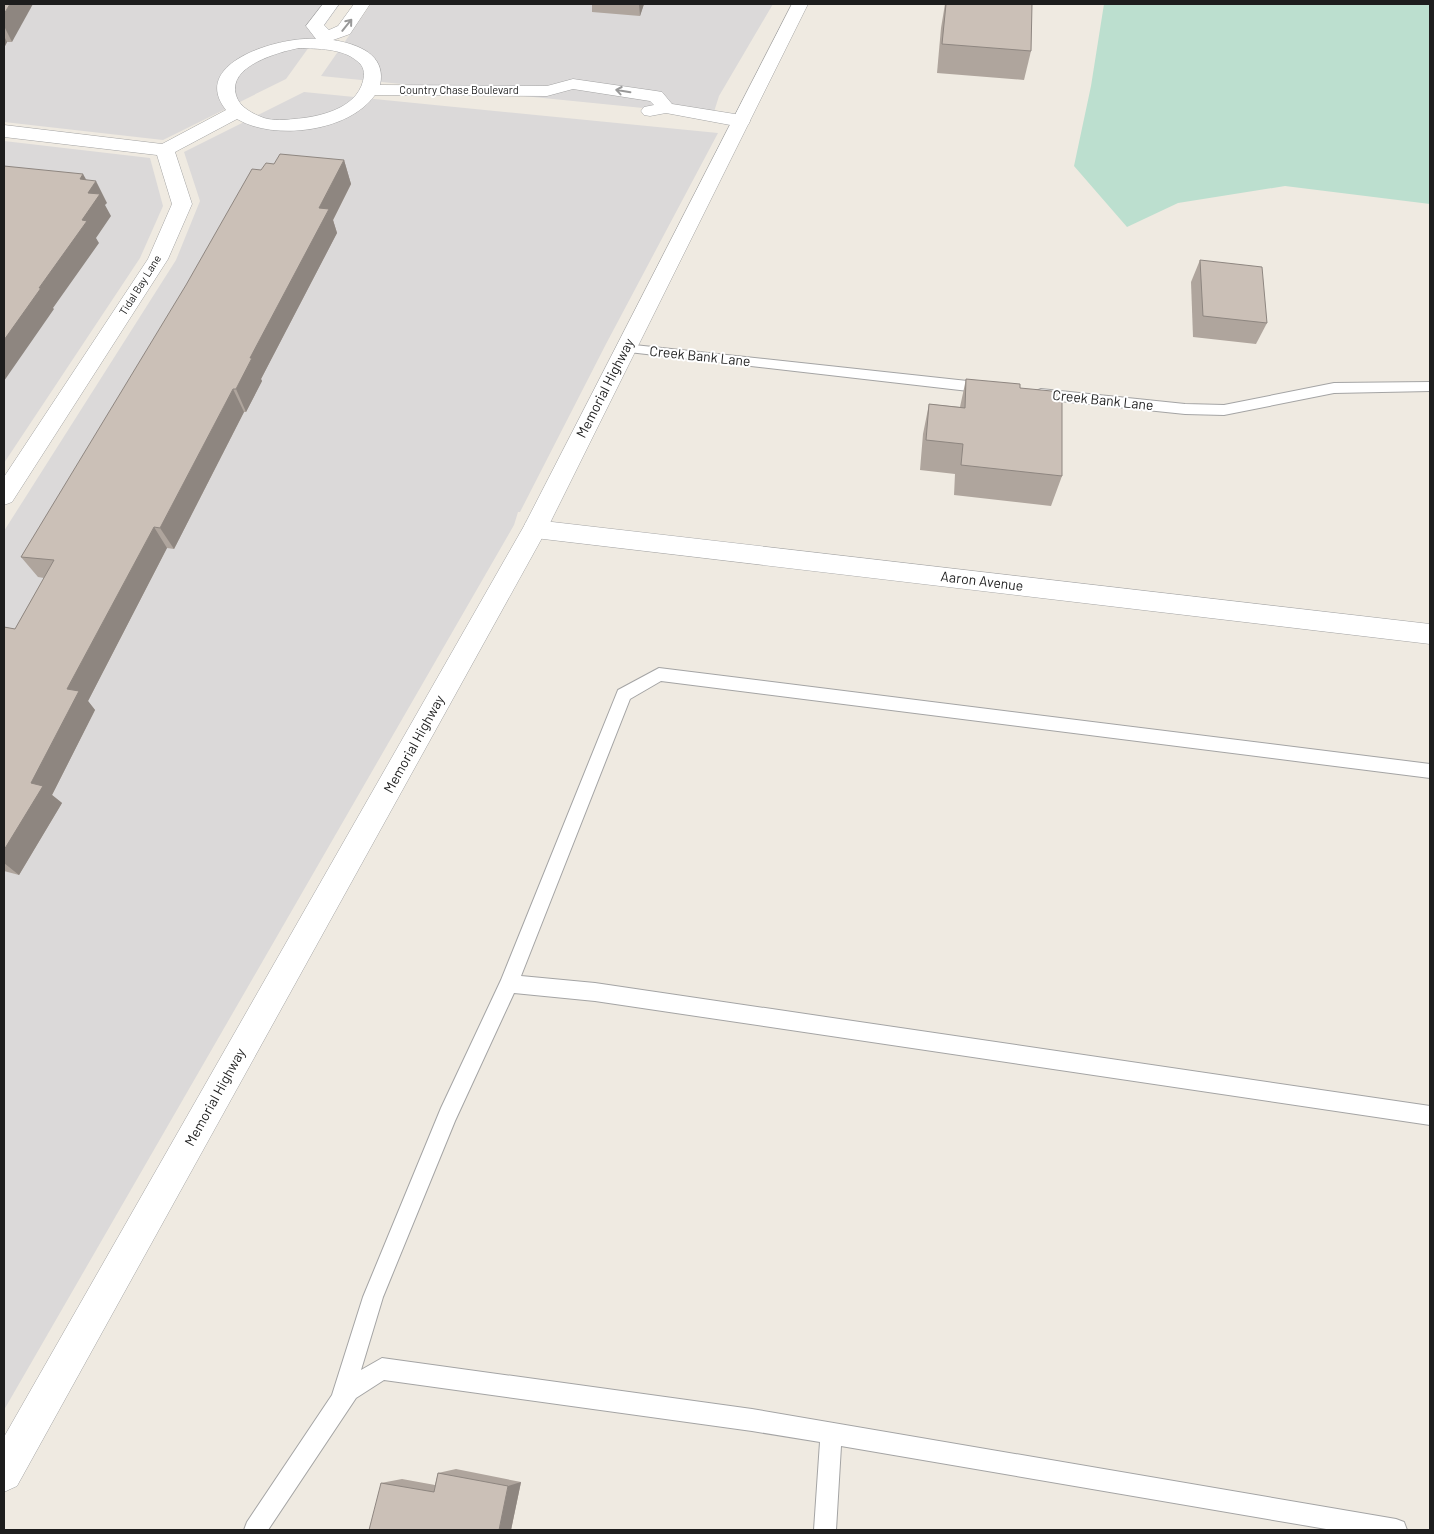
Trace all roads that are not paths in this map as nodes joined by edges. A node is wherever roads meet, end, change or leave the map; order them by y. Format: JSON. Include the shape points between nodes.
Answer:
{"nodes":[{"id":1,"x":330,"y":4,"type":"edge"},
{"id":2,"x":362,"y":4,"type":"edge"},
{"id":3,"x":800,"y":4,"type":"edge"},
{"id":4,"x":324,"y":40,"type":"junction"},
{"id":5,"x":370,"y":90,"type":"junction"},
{"id":6,"x":547,"y":91,"type":"junction"},
{"id":7,"x":574,"y":103,"type":"dead end"},
{"id":8,"x":666,"y":108,"type":"junction"},
{"id":9,"x":238,"y":112,"type":"junction"},
{"id":10,"x":632,"y":112,"type":"dead end"},
{"id":11,"x":741,"y":121,"type":"junction"},
{"id":12,"x":4,"y":131,"type":"edge"},
{"id":13,"x":165,"y":150,"type":"junction"},
{"id":14,"x":625,"y":348,"type":"junction"},
{"id":15,"x":1430,"y":386,"type":"edge"},
{"id":16,"x":998,"y":389,"type":"edge"},
{"id":17,"x":1028,"y":392,"type":"edge"},
{"id":18,"x":4,"y":496,"type":"edge"},
{"id":19,"x":535,"y":529,"type":"junction"},
{"id":20,"x":1430,"y":634,"type":"edge"},
{"id":21,"x":1430,"y":771,"type":"edge"},
{"id":22,"x":509,"y":984,"type":"junction"},
{"id":23,"x":1430,"y":1116,"type":"edge"},
{"id":24,"x":342,"y":1398,"type":"junction"},
{"id":25,"x":831,"y":1434,"type":"junction"},
{"id":26,"x":4,"y":1473,"type":"edge"},
{"id":27,"x":255,"y":1530,"type":"edge"},
{"id":28,"x":825,"y":1530,"type":"edge"},
{"id":29,"x":1396,"y":1530,"type":"edge"}],
"edges":[{"from":1,"to":4,"type":"street","via":[[315,26]]},
{"from":4,"to":2,"type":"street","one_way":true,"via":[[344,30]]},
{"from":3,"to":11,"type":"street","name":"Memorial Highway"},
{"from":4,"to":5,"type":"street","via":[[359,54],[370,64],[374,76]]},
{"from":4,"to":9,"type":"street","via":[[276,48],[238,67],[228,80],[225,94],[231,107]]},
{"from":5,"to":6,"type":"street","name":"Country Chase Boulevard"},
{"from":5,"to":9,"type":"street","via":[[358,104],[339,115],[315,122],[290,126],[265,124]]},
{"from":6,"to":7,"type":"street","name":"Country Chase Boulevard","via":[[565,102]]},
{"from":8,"to":6,"type":"street","name":"Country Chase Boulevard","one_way":true,"via":[[656,96],[573,84]]},
{"from":8,"to":10,"type":"street","name":"Country Chase Boulevard"},
{"from":8,"to":11,"type":"street","name":"Country Chase Boulevard"},
{"from":9,"to":13,"type":"street"},
{"from":11,"to":14,"type":"street","name":"Memorial Highway"},
{"from":12,"to":13,"type":"street"},
{"from":13,"to":18,"type":"street","name":"Tidal Bay Lane","via":[[182,204],[158,259]]},
{"from":14,"to":16,"type":"lane","name":"Creek Bank Lane"},
{"from":14,"to":19,"type":"street","name":"Memorial Highway"},
{"from":15,"to":17,"type":"lane","name":"Creek Bank Lane","via":[[1334,388],[1224,410],[1184,409]]},
{"from":19,"to":20,"type":"street","name":"Aaron Avenue"},
{"from":19,"to":26,"type":"street","name":"Memorial Highway"},
{"from":21,"to":22,"type":"lane","via":[[659,674],[624,695]]},
{"from":22,"to":23,"type":"lane","via":[[595,992]]},
{"from":22,"to":24,"type":"lane","via":[[448,1115],[372,1297]]},
{"from":24,"to":25,"type":"lane","via":[[348,1390],[382,1369],[752,1420]]},
{"from":24,"to":27,"type":"lane"},
{"from":25,"to":28,"type":"lane"},
{"from":25,"to":29,"type":"lane"}]}
